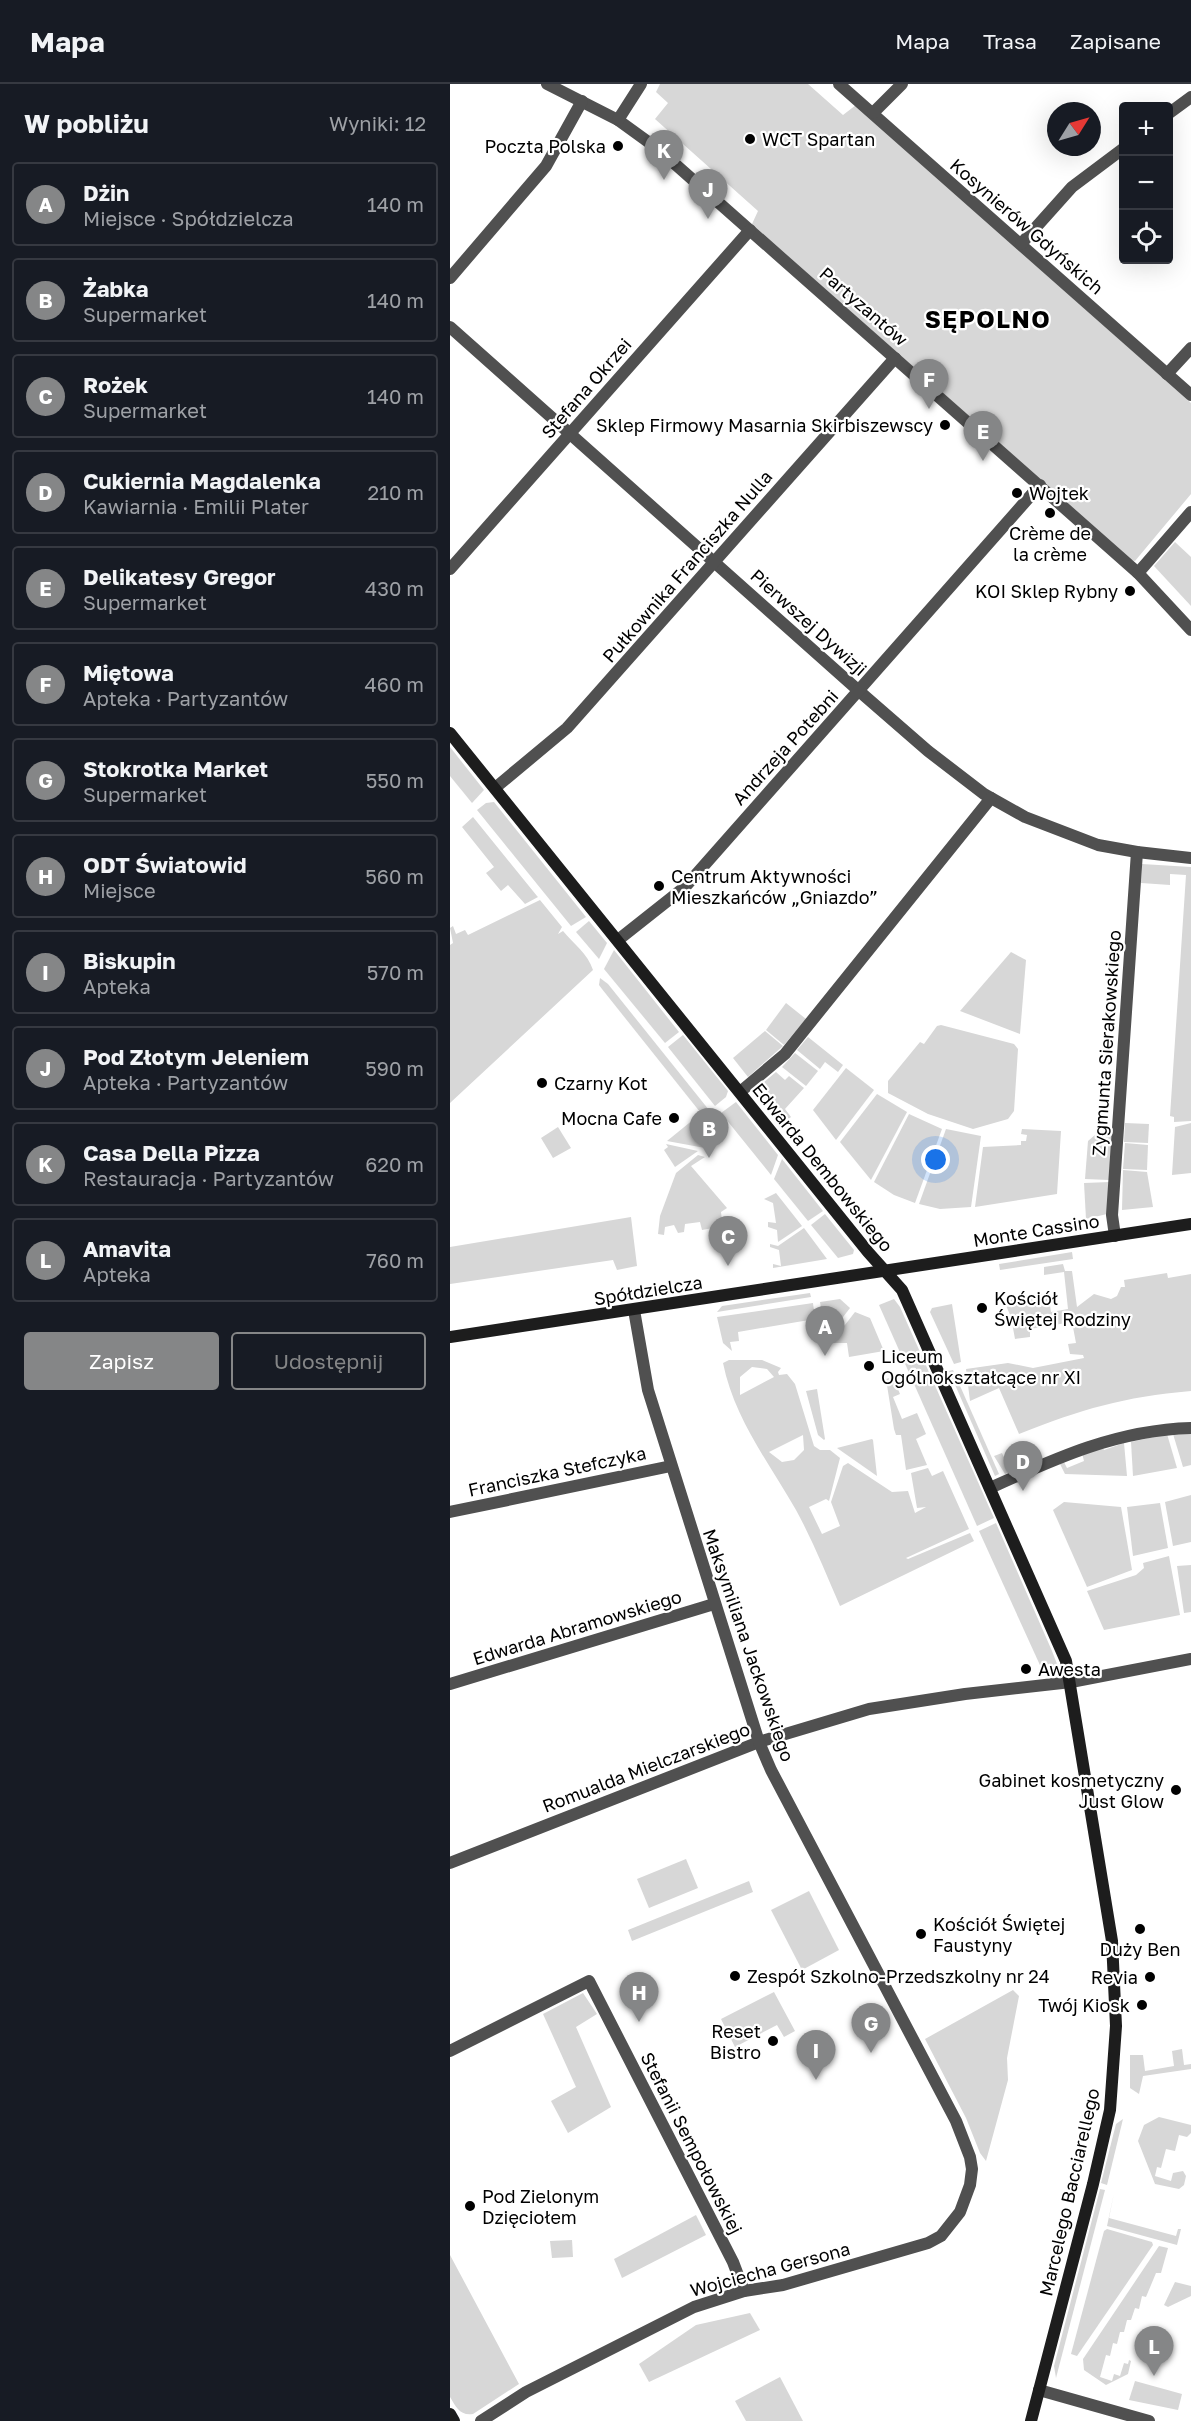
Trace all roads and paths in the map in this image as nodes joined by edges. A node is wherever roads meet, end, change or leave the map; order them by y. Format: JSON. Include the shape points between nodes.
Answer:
{"nodes":[{"id":1,"x":547,"y":84,"type":"edge"},
{"id":2,"x":641,"y":84,"type":"edge"},
{"id":3,"x":839,"y":84,"type":"edge"},
{"id":4,"x":902,"y":84,"type":"edge"},
{"id":5,"x":1191,"y":98,"type":"edge"},
{"id":6,"x":582,"y":101,"type":"junction"},
{"id":7,"x":1173,"y":111,"type":"edge"},
{"id":8,"x":873,"y":113,"type":"junction"},
{"id":9,"x":618,"y":120,"type":"junction"},
{"id":10,"x":1119,"y":152,"type":"edge"},
{"id":11,"x":750,"y":230,"type":"junction"},
{"id":12,"x":1021,"y":244,"type":"junction"},
{"id":13,"x":450,"y":278,"type":"edge"},
{"id":14,"x":450,"y":327,"type":"edge"},
{"id":15,"x":1191,"y":348,"type":"edge"},
{"id":16,"x":895,"y":358,"type":"junction"},
{"id":17,"x":1167,"y":374,"type":"junction"},
{"id":18,"x":1191,"y":395,"type":"edge"},
{"id":19,"x":569,"y":434,"type":"junction"},
{"id":20,"x":1040,"y":485,"type":"junction"},
{"id":21,"x":1191,"y":512,"type":"edge"},
{"id":22,"x":715,"y":561,"type":"junction"},
{"id":23,"x":450,"y":569,"type":"edge"},
{"id":24,"x":1138,"y":573,"type":"junction"},
{"id":25,"x":1191,"y":630,"type":"edge"},
{"id":26,"x":859,"y":691,"type":"junction"},
{"id":27,"x":450,"y":733,"type":"edge"},
{"id":28,"x":495,"y":788,"type":"junction"},
{"id":29,"x":992,"y":798,"type":"junction"},
{"id":30,"x":1137,"y":852,"type":"junction"},
{"id":31,"x":1191,"y":858,"type":"edge"},
{"id":32,"x":618,"y":940,"type":"junction"},
{"id":33,"x":740,"y":1092,"type":"junction"},
{"id":34,"x":1191,"y":1224,"type":"edge"},
{"id":35,"x":1115,"y":1236,"type":"junction"},
{"id":36,"x":886,"y":1272,"type":"junction"},
{"id":37,"x":634,"y":1310,"type":"junction"},
{"id":38,"x":450,"y":1337,"type":"edge"},
{"id":39,"x":1191,"y":1428,"type":"edge"},
{"id":40,"x":671,"y":1466,"type":"junction"},
{"id":41,"x":990,"y":1488,"type":"junction"},
{"id":42,"x":450,"y":1512,"type":"edge"},
{"id":43,"x":714,"y":1604,"type":"junction"},
{"id":44,"x":1191,"y":1659,"type":"edge"},
{"id":45,"x":1071,"y":1682,"type":"junction"},
{"id":46,"x":450,"y":1684,"type":"edge"},
{"id":47,"x":759,"y":1742,"type":"junction"},
{"id":48,"x":450,"y":1863,"type":"edge"},
{"id":49,"x":450,"y":2051,"type":"edge"},
{"id":50,"x":966,"y":2202,"type":"joint"},
{"id":51,"x":744,"y":2291,"type":"junction"},
{"id":52,"x":1039,"y":2390,"type":"junction"},
{"id":53,"x":450,"y":2414,"type":"edge"},
{"id":54,"x":454,"y":2421,"type":"edge"},
{"id":55,"x":481,"y":2421,"type":"edge"},
{"id":56,"x":1030,"y":2421,"type":"edge"},
{"id":57,"x":1149,"y":2421,"type":"edge"}],
"edges":[{"from":1,"to":6,"type":"street","name":"Partyzantów"},
{"from":2,"to":9,"type":"street"},
{"from":3,"to":8,"type":"street","name":"Kosynierów Gdyńskich"},
{"from":4,"to":8,"type":"street"},
{"from":5,"to":7,"type":"street"},
{"from":6,"to":9,"type":"street","name":"Partyzantów"},
{"from":6,"to":13,"type":"street","via":[[543,170]]},
{"from":8,"to":12,"type":"street","name":"Kosynierów Gdyńskich"},
{"from":9,"to":11,"type":"street","name":"Partyzantów","via":[[658,149]]},
{"from":10,"to":12,"type":"street","via":[[1072,187]]},
{"from":11,"to":16,"type":"street","name":"Partyzantów"},
{"from":11,"to":19,"type":"street","name":"Stefana Okrzei"},
{"from":12,"to":17,"type":"street","name":"Kosynierów Gdyńskich"},
{"from":14,"to":19,"type":"street","name":"Pierwszej Dywizji"},
{"from":15,"to":17,"type":"street"},
{"from":16,"to":20,"type":"street","name":"Partyzantów"},
{"from":16,"to":22,"type":"street","name":"Pułkownika Franciszka Nulla"},
{"from":17,"to":18,"type":"street","name":"Kosynierów Gdyńskich"},
{"from":19,"to":22,"type":"street","name":"Pierwszej Dywizji"},
{"from":19,"to":23,"type":"street","name":"Stefana Okrzei"},
{"from":20,"to":24,"type":"street","name":"Partyzantów"},
{"from":20,"to":26,"type":"street","name":"Andrzeja Potebni"},
{"from":21,"to":24,"type":"street"},
{"from":22,"to":26,"type":"street","name":"Pierwszej Dywizji"},
{"from":22,"to":28,"type":"street","name":"Pułkownika Franciszka Nulla","via":[[567,728]]},
{"from":24,"to":25,"type":"street","name":"Partyzantów"},
{"from":26,"to":29,"type":"street","name":"Pierwszej Dywizji","via":[[928,751]]},
{"from":26,"to":32,"type":"street","name":"Andrzeja Potebni","via":[[685,887]]},
{"from":27,"to":28,"type":"street","name":"Edwarda Dembowskiego"},
{"from":28,"to":32,"type":"street","name":"Edwarda Dembowskiego"},
{"from":29,"to":30,"type":"street","name":"Pierwszej Dywizji","via":[[1063,833]]},
{"from":29,"to":33,"type":"street","via":[[785,1054]]},
{"from":30,"to":31,"type":"street","name":"Pierwszej Dywizji"},
{"from":30,"to":35,"type":"street","name":"Zygmunta Sierakowskiego","via":[[1112,1215]]},
{"from":32,"to":33,"type":"street","name":"Edwarda Dembowskiego"},
{"from":33,"to":36,"type":"street","name":"Edwarda Dembowskiego"},
{"from":34,"to":35,"type":"street","name":"Monte Cassino"},
{"from":35,"to":36,"type":"street","name":"Monte Cassino"},
{"from":36,"to":37,"type":"street","name":"Spółdzielcza"},
{"from":36,"to":41,"type":"street","name":"Edwarda Dembowskiego","via":[[903,1293]]},
{"from":37,"to":38,"type":"street","name":"Spółdzielcza"},
{"from":37,"to":40,"type":"street","name":"Maksymiliana Jackowskiego","via":[[648,1390]]},
{"from":39,"to":41,"type":"street","via":[[1152,1430],[1105,1440]]},
{"from":40,"to":42,"type":"street","name":"Franciszka Stefczyka"},
{"from":40,"to":43,"type":"street","name":"Maksymiliana Jackowskiego"},
{"from":41,"to":45,"type":"street","name":"Edwarda Dembowskiego","via":[[1063,1653]]},
{"from":43,"to":46,"type":"street","name":"Edwarda Abramowskiego"},
{"from":43,"to":47,"type":"street","name":"Maksymiliana Jackowskiego"},
{"from":44,"to":45,"type":"street","name":"Romualda Mielczarskiego"},
{"from":45,"to":47,"type":"street","name":"Romualda Mielczarskiego","via":[[869,1709]]},
{"from":45,"to":52,"type":"street","name":"Marcelego Bacciarellego","via":[[1112,1941],[1115,2050],[1110,2110]]},
{"from":47,"to":48,"type":"street","name":"Romualda Mielczarskiego"},
{"from":47,"to":50,"type":"street","name":"Maksymiliana Jackowskiego","via":[[959,2130],[972,2169]]},
{"from":49,"to":51,"type":"street","name":"Stefanii Sempołowskiej","via":[[589,1981],[733,2262]]},
{"from":50,"to":51,"type":"street","name":"Wojciecha Gersona","via":[[946,2231],[928,2243],[783,2285]]},
{"from":51,"to":55,"type":"street","name":"Wojciecha Gersona","via":[[694,2307],[616,2345],[526,2392]]},
{"from":52,"to":56,"type":"street","name":"Marcelego Bacciarellego"},
{"from":52,"to":57,"type":"street"},
{"from":53,"to":54,"type":"street"}]}
